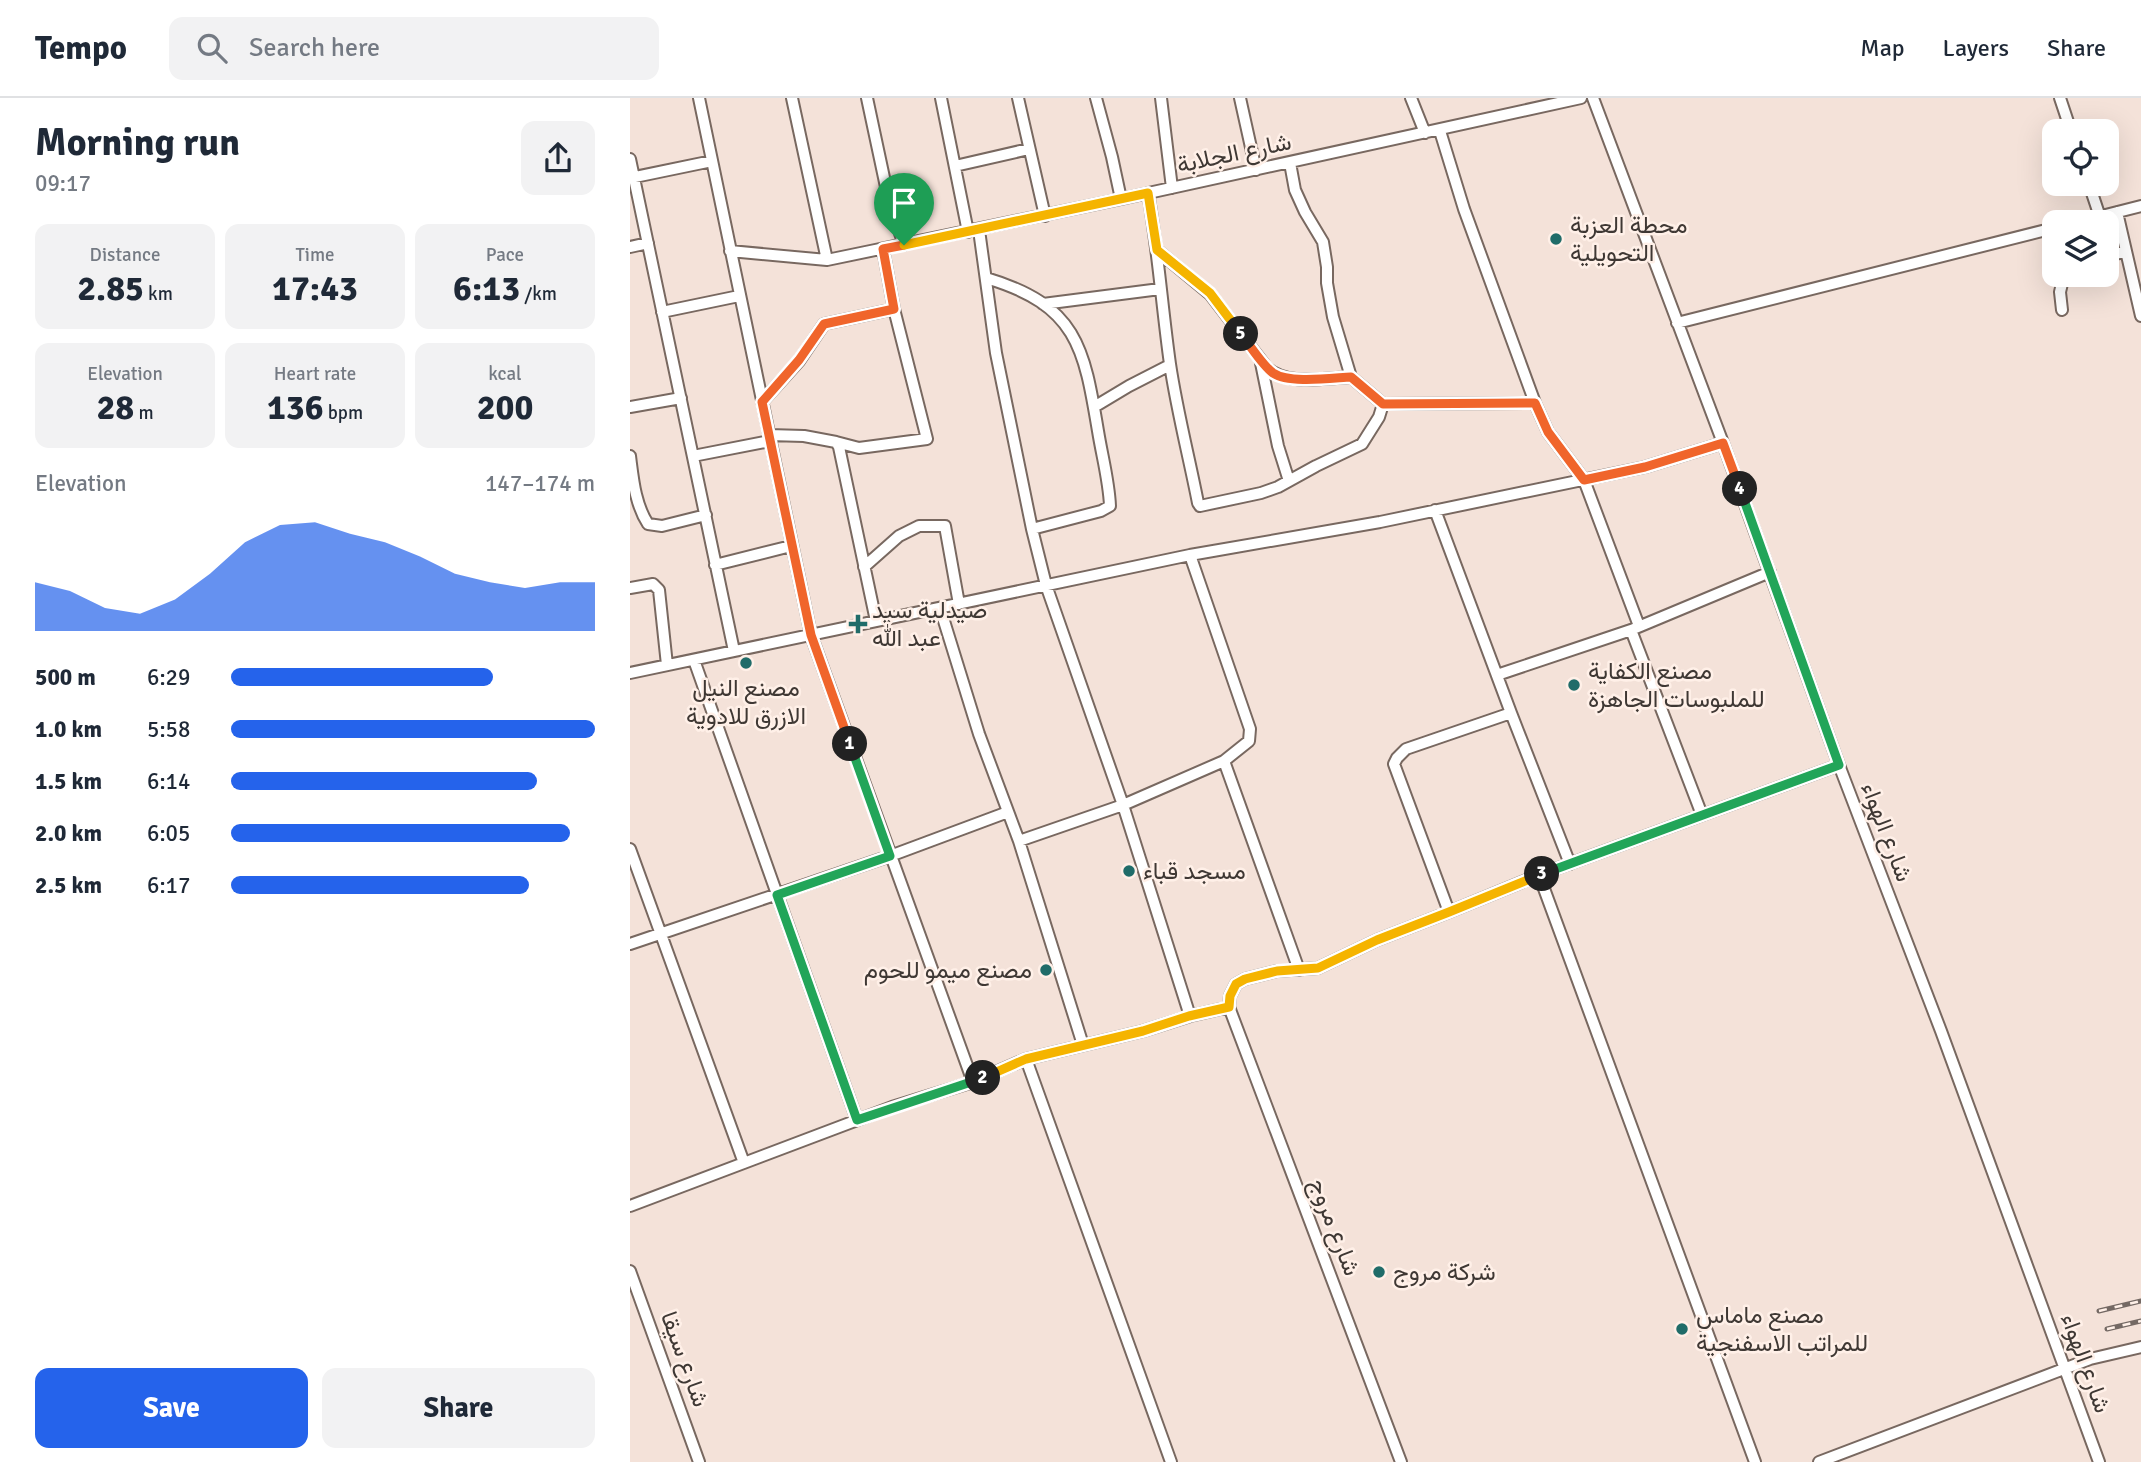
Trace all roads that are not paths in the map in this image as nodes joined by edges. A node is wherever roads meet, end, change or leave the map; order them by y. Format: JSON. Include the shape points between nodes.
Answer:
{"nodes":[{"id":1,"x":699,"y":98,"type":"edge"},
{"id":2,"x":792,"y":98,"type":"edge"},
{"id":3,"x":867,"y":98,"type":"edge"},
{"id":4,"x":941,"y":98,"type":"edge"},
{"id":5,"x":1018,"y":98,"type":"edge"},
{"id":6,"x":1096,"y":98,"type":"edge"},
{"id":7,"x":1161,"y":98,"type":"edge"},
{"id":8,"x":1240,"y":98,"type":"edge"},
{"id":9,"x":1411,"y":98,"type":"edge"},
{"id":10,"x":1581,"y":98,"type":"edge"},
{"id":11,"x":1593,"y":98,"type":"edge"},
{"id":12,"x":2060,"y":98,"type":"edge"},
{"id":13,"x":2067,"y":119,"type":"edge"},
{"id":14,"x":1440,"y":131,"type":"junction"},
{"id":15,"x":1425,"y":133,"type":"junction"},
{"id":16,"x":1028,"y":149,"type":"junction"},
{"id":17,"x":630,"y":159,"type":"edge"},
{"id":18,"x":712,"y":161,"type":"junction"},
{"id":19,"x":1290,"y":163,"type":"junction"},
{"id":20,"x":955,"y":166,"type":"junction"},
{"id":21,"x":1256,"y":170,"type":"junction"},
{"id":22,"x":632,"y":178,"type":"edge"},
{"id":23,"x":1172,"y":188,"type":"junction"},
{"id":24,"x":1148,"y":193,"type":"junction"},
{"id":25,"x":1121,"y":200,"type":"junction"},
{"id":26,"x":2141,"y":206,"type":"edge"},
{"id":27,"x":2119,"y":212,"type":"edge"},
{"id":28,"x":1045,"y":216,"type":"junction"},
{"id":29,"x":2119,"y":221,"type":"edge"},
{"id":30,"x":974,"y":231,"type":"junction"},
{"id":31,"x":2042,"y":231,"type":"edge"},
{"id":32,"x":648,"y":243,"type":"junction"},
{"id":33,"x":904,"y":245,"type":"junction"},
{"id":34,"x":630,"y":247,"type":"edge"},
{"id":35,"x":883,"y":249,"type":"junction"},
{"id":36,"x":1157,"y":250,"type":"junction"},
{"id":37,"x":730,"y":251,"type":"junction"},
{"id":38,"x":2126,"y":252,"type":"junction"},
{"id":39,"x":2119,"y":253,"type":"edge"},
{"id":40,"x":827,"y":260,"type":"junction"},
{"id":41,"x":986,"y":278,"type":"junction"},
{"id":42,"x":2061,"y":287,"type":"edge"},
{"id":43,"x":1160,"y":289,"type":"junction"},
{"id":44,"x":739,"y":296,"type":"junction"},
{"id":45,"x":1043,"y":304,"type":"junction"},
{"id":46,"x":894,"y":309,"type":"junction"},
{"id":47,"x":2062,"y":310,"type":"dead end"},
{"id":48,"x":662,"y":312,"type":"junction"},
{"id":49,"x":2141,"y":317,"type":"edge"},
{"id":50,"x":1677,"y":323,"type":"junction"},
{"id":51,"x":1260,"y":357,"type":"junction"},
{"id":52,"x":1170,"y":365,"type":"junction"},
{"id":53,"x":1351,"y":377,"type":"junction"},
{"id":54,"x":681,"y":398,"type":"junction"},
{"id":55,"x":762,"y":402,"type":"junction"},
{"id":56,"x":1535,"y":403,"type":"junction"},
{"id":57,"x":1383,"y":404,"type":"junction"},
{"id":58,"x":630,"y":407,"type":"edge"},
{"id":59,"x":1094,"y":407,"type":"junction"},
{"id":60,"x":769,"y":438,"type":"junction"},
{"id":61,"x":836,"y":442,"type":"junction"},
{"id":62,"x":1723,"y":443,"type":"junction"},
{"id":63,"x":630,"y":456,"type":"edge"},
{"id":64,"x":693,"y":456,"type":"junction"},
{"id":65,"x":1584,"y":480,"type":"junction"},
{"id":66,"x":1289,"y":481,"type":"junction"},
{"id":67,"x":1435,"y":510,"type":"junction"},
{"id":68,"x":706,"y":515,"type":"junction"},
{"id":69,"x":1032,"y":528,"type":"junction"},
{"id":70,"x":791,"y":545,"type":"junction"},
{"id":71,"x":1191,"y":555,"type":"junction"},
{"id":72,"x":715,"y":565,"type":"junction"},
{"id":73,"x":864,"y":567,"type":"junction"},
{"id":74,"x":1770,"y":572,"type":"junction"},
{"id":75,"x":1046,"y":586,"type":"junction"},
{"id":76,"x":630,"y":588,"type":"edge"},
{"id":77,"x":959,"y":604,"type":"junction"},
{"id":78,"x":940,"y":608,"type":"junction"},
{"id":79,"x":876,"y":621,"type":"junction"},
{"id":80,"x":1635,"y":628,"type":"junction"},
{"id":81,"x":811,"y":635,"type":"junction"},
{"id":82,"x":734,"y":651,"type":"junction"},
{"id":83,"x":694,"y":660,"type":"junction"},
{"id":84,"x":667,"y":665,"type":"junction"},
{"id":85,"x":630,"y":673,"type":"edge"},
{"id":86,"x":1497,"y":675,"type":"junction"},
{"id":87,"x":1511,"y":713,"type":"junction"},
{"id":88,"x":1224,"y":761,"type":"junction"},
{"id":89,"x":1839,"y":765,"type":"junction"},
{"id":90,"x":1123,"y":805,"type":"junction"},
{"id":91,"x":1009,"y":812,"type":"junction"},
{"id":92,"x":1702,"y":815,"type":"junction"},
{"id":93,"x":1019,"y":841,"type":"junction"},
{"id":94,"x":630,"y":849,"type":"edge"},
{"id":95,"x":890,"y":856,"type":"junction"},
{"id":96,"x":1570,"y":864,"type":"junction"},
{"id":97,"x":1539,"y":875,"type":"junction"},
{"id":98,"x":777,"y":895,"type":"junction"},
{"id":99,"x":1449,"y":912,"type":"junction"},
{"id":100,"x":661,"y":934,"type":"junction"},
{"id":101,"x":630,"y":944,"type":"edge"},
{"id":102,"x":1299,"y":970,"type":"junction"},
{"id":103,"x":1229,"y":1007,"type":"junction"},
{"id":104,"x":1189,"y":1016,"type":"junction"},
{"id":105,"x":1083,"y":1045,"type":"junction"},
{"id":106,"x":1026,"y":1059,"type":"junction"},
{"id":107,"x":973,"y":1082,"type":"junction"},
{"id":108,"x":857,"y":1120,"type":"junction"},
{"id":109,"x":744,"y":1163,"type":"junction"},
{"id":110,"x":630,"y":1206,"type":"edge"},
{"id":111,"x":630,"y":1271,"type":"edge"},
{"id":112,"x":2141,"y":1347,"type":"edge"},
{"id":113,"x":2062,"y":1370,"type":"junction"},
{"id":114,"x":699,"y":1462,"type":"edge"},
{"id":115,"x":1171,"y":1462,"type":"edge"},
{"id":116,"x":1401,"y":1462,"type":"edge"},
{"id":117,"x":1755,"y":1462,"type":"edge"},
{"id":118,"x":1819,"y":1462,"type":"edge"},
{"id":119,"x":2099,"y":1462,"type":"edge"}],
"edges":[{"from":1,"to":18,"type":"street"},
{"from":2,"to":40,"type":"street"},
{"from":3,"to":33,"type":"street","via":[[889,201]]},
{"from":4,"to":20,"type":"street"},
{"from":5,"to":16,"type":"street"},
{"from":6,"to":25,"type":"street"},
{"from":7,"to":23,"type":"street"},
{"from":8,"to":21,"type":"street"},
{"from":9,"to":15,"type":"street"},
{"from":10,"to":14,"type":"street","name":"شارع الجلابة"},
{"from":11,"to":50,"type":"street","name":"شارع الهواء"},
{"from":12,"to":13,"type":"street"},
{"from":14,"to":15,"type":"street","name":"شارع الجلابة"},
{"from":14,"to":56,"type":"street"},
{"from":15,"to":19,"type":"street","name":"شارع الجلابة"},
{"from":16,"to":20,"type":"street"},
{"from":16,"to":28,"type":"street"},
{"from":17,"to":22,"type":"street"},
{"from":18,"to":22,"type":"street"},
{"from":18,"to":37,"type":"street"},
{"from":19,"to":21,"type":"street","name":"شارع الجلابة"},
{"from":19,"to":53,"type":"street","via":[[1294,190],[1323,242],[1333,317]]},
{"from":20,"to":30,"type":"street"},
{"from":21,"to":23,"type":"street","name":"شارع الجلابة"},
{"from":22,"to":32,"type":"street"},
{"from":23,"to":24,"type":"street","name":"شارع الجلابة"},
{"from":24,"to":25,"type":"street","name":"شارع الجلابة"},
{"from":24,"to":36,"type":"street"},
{"from":25,"to":28,"type":"street","name":"شارع الجلابة"},
{"from":26,"to":27,"type":"street"},
{"from":28,"to":30,"type":"street","name":"شارع الجلابة"},
{"from":29,"to":38,"type":"street"},
{"from":30,"to":33,"type":"street","name":"شارع الجلابة"},
{"from":30,"to":41,"type":"street"},
{"from":31,"to":50,"type":"street"},
{"from":32,"to":34,"type":"street"},
{"from":32,"to":48,"type":"street"},
{"from":33,"to":35,"type":"street","name":"شارع الجلابة"},
{"from":35,"to":40,"type":"street","name":"شارع الجلابة"},
{"from":35,"to":46,"type":"street"},
{"from":36,"to":43,"type":"street"},
{"from":36,"to":51,"type":"street","via":[[1210,293]]},
{"from":37,"to":40,"type":"street","name":"شارع الجلابة"},
{"from":37,"to":44,"type":"street"},
{"from":38,"to":39,"type":"street"},
{"from":38,"to":49,"type":"street"},
{"from":41,"to":45,"type":"street","via":[[1030,294]]},
{"from":41,"to":69,"type":"street","via":[[996,353]]},
{"from":42,"to":47,"type":"street"},
{"from":43,"to":45,"type":"street"},
{"from":43,"to":52,"type":"street"},
{"from":44,"to":48,"type":"street"},
{"from":44,"to":55,"type":"street"},
{"from":45,"to":59,"type":"street","via":[[1080,349]]},
{"from":46,"to":55,"type":"street","via":[[824,324]]},
{"from":46,"to":61,"type":"street","via":[[927,439],[859,448]]},
{"from":48,"to":54,"type":"street"},
{"from":50,"to":62,"type":"street","name":"شارع الهواء"},
{"from":51,"to":53,"type":"street","via":[[1266,368],[1285,379]]},
{"from":51,"to":66,"type":"street"},
{"from":52,"to":59,"type":"street"},
{"from":52,"to":66,"type":"street","via":[[1200,506],[1261,493]]},
{"from":53,"to":57,"type":"street"},
{"from":54,"to":58,"type":"street"},
{"from":54,"to":64,"type":"street"},
{"from":55,"to":60,"type":"street"},
{"from":56,"to":57,"type":"street"},
{"from":56,"to":65,"type":"street","via":[[1548,432]]},
{"from":57,"to":66,"type":"street","via":[[1362,444]]},
{"from":59,"to":69,"type":"street","via":[[1110,506]]},
{"from":60,"to":61,"type":"street","via":[[804,436]]},
{"from":60,"to":64,"type":"street"},
{"from":60,"to":70,"type":"street"},
{"from":61,"to":73,"type":"street"},
{"from":62,"to":65,"type":"street"},
{"from":62,"to":74,"type":"street","name":"شارع الهواء"},
{"from":63,"to":68,"type":"street","via":[[634,486],[648,524],[662,526]]},
{"from":64,"to":68,"type":"street"},
{"from":65,"to":67,"type":"street"},
{"from":65,"to":80,"type":"street"},
{"from":67,"to":71,"type":"street"},
{"from":67,"to":86,"type":"street"},
{"from":68,"to":72,"type":"street"},
{"from":69,"to":75,"type":"street"},
{"from":70,"to":72,"type":"street"},
{"from":70,"to":81,"type":"street"},
{"from":71,"to":75,"type":"street"},
{"from":71,"to":88,"type":"street","via":[[1250,729],[1249,741]]},
{"from":72,"to":82,"type":"street"},
{"from":73,"to":77,"type":"street","via":[[899,536],[919,526],[945,526]]},
{"from":73,"to":79,"type":"street"},
{"from":74,"to":80,"type":"street"},
{"from":74,"to":89,"type":"street","name":"شارع الهواء"},
{"from":75,"to":77,"type":"street"},
{"from":75,"to":90,"type":"street"},
{"from":76,"to":84,"type":"street","via":[[657,586]]},
{"from":77,"to":78,"type":"street"},
{"from":78,"to":79,"type":"street"},
{"from":78,"to":91,"type":"street"},
{"from":79,"to":81,"type":"street"},
{"from":80,"to":86,"type":"street"},
{"from":80,"to":92,"type":"street"},
{"from":81,"to":82,"type":"street"},
{"from":81,"to":95,"type":"street"},
{"from":82,"to":83,"type":"street"},
{"from":83,"to":84,"type":"street"},
{"from":83,"to":98,"type":"street"},
{"from":84,"to":85,"type":"street"},
{"from":86,"to":87,"type":"street"},
{"from":87,"to":96,"type":"street"},
{"from":87,"to":99,"type":"street","via":[[1406,750],[1394,764]]},
{"from":88,"to":90,"type":"street"},
{"from":88,"to":102,"type":"street"},
{"from":89,"to":92,"type":"street"},
{"from":89,"to":113,"type":"street","name":"شارع الهواء","via":[[1941,1031]]},
{"from":90,"to":93,"type":"street"},
{"from":90,"to":104,"type":"street"},
{"from":91,"to":93,"type":"street"},
{"from":91,"to":95,"type":"street"},
{"from":92,"to":96,"type":"street"},
{"from":93,"to":105,"type":"street"},
{"from":94,"to":100,"type":"street"},
{"from":95,"to":98,"type":"street"},
{"from":95,"to":107,"type":"street"},
{"from":96,"to":97,"type":"street"},
{"from":97,"to":99,"type":"street"},
{"from":97,"to":117,"type":"street"},
{"from":98,"to":100,"type":"street"},
{"from":98,"to":108,"type":"street"},
{"from":99,"to":102,"type":"street","via":[[1318,968]]},
{"from":100,"to":101,"type":"street"},
{"from":100,"to":109,"type":"street"},
{"from":102,"to":103,"type":"street","via":[[1245,979],[1236,984]]},
{"from":103,"to":104,"type":"street"},
{"from":103,"to":116,"type":"street","name":"شارع مروج"},
{"from":104,"to":105,"type":"street"},
{"from":105,"to":106,"type":"street"},
{"from":106,"to":107,"type":"street"},
{"from":106,"to":115,"type":"street"},
{"from":107,"to":108,"type":"street"},
{"from":108,"to":109,"type":"street"},
{"from":109,"to":110,"type":"street"},
{"from":111,"to":114,"type":"street","name":"شارع سيقا"},
{"from":112,"to":113,"type":"street"},
{"from":113,"to":118,"type":"street"},
{"from":113,"to":119,"type":"street","name":"شارع الهواء"}]}
